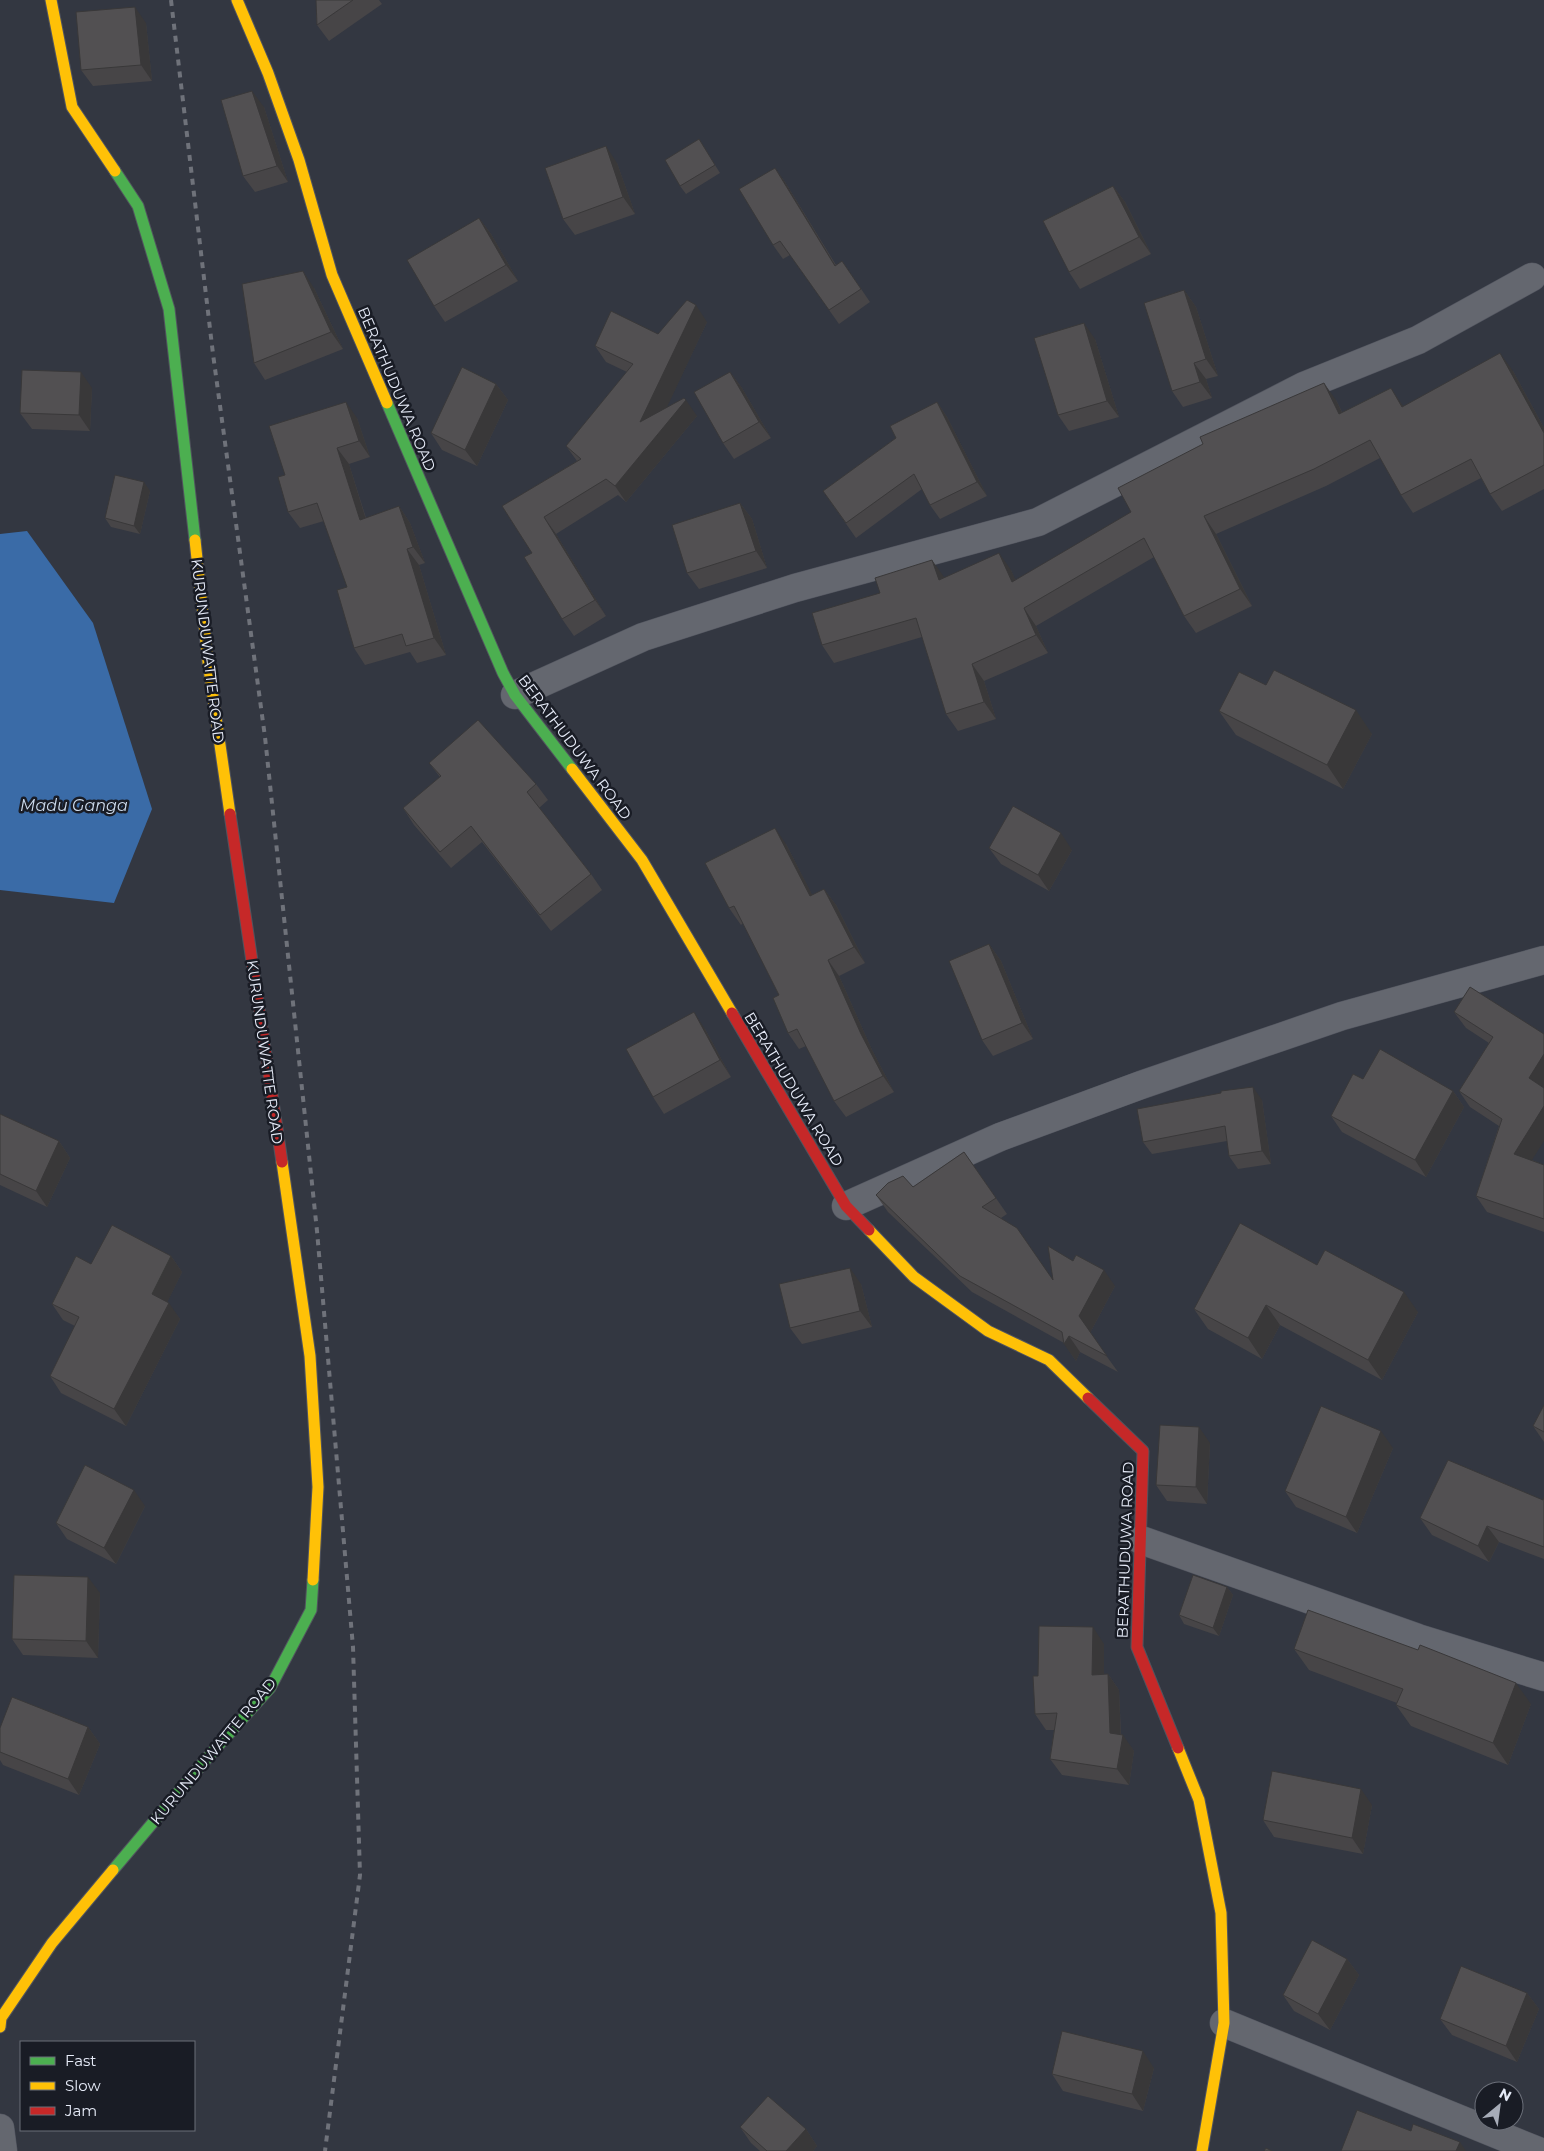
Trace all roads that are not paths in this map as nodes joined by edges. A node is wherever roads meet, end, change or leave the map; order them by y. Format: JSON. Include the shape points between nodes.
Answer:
{"nodes":[{"id":1,"x":51,"y":0,"type":"edge"},
{"id":2,"x":237,"y":0,"type":"edge"},
{"id":3,"x":1532,"y":277,"type":"dead end"},
{"id":4,"x":515,"y":695,"type":"junction"},
{"id":5,"x":1544,"y":960,"type":"edge"},
{"id":6,"x":846,"y":1206,"type":"junction"},
{"id":7,"x":1141,"y":1540,"type":"junction"},
{"id":8,"x":1544,"y":1677,"type":"edge"},
{"id":9,"x":1224,"y":2023,"type":"junction"},
{"id":10,"x":0,"y":2027,"type":"edge"},
{"id":11,"x":0,"y":2128,"type":"edge"},
{"id":12,"x":3,"y":2151,"type":"edge"},
{"id":13,"x":1202,"y":2151,"type":"edge"},
{"id":14,"x":1538,"y":2151,"type":"edge"}],
"edges":[{"from":1,"to":10,"type":"street","name":"KURUNDUWATTE ROAD","via":[[72,107],[138,206],[169,308],[208,662],[310,1356],[318,1486],[311,1610],[270,1688],[52,1943],[1,2018]]},
{"from":2,"to":4,"type":"street","name":"BERATHUDUWA ROAD","via":[[268,73],[299,160],[332,275]]},
{"from":3,"to":4,"type":"street","via":[[1418,340],[1304,386],[1038,522],[795,588],[643,637]]},
{"from":4,"to":6,"type":"street","name":"BERATHUDUWA ROAD","via":[[642,860]]},
{"from":5,"to":6,"type":"street","via":[[1342,1016],[1141,1085],[1000,1137]]},
{"from":6,"to":7,"type":"street","name":"BERATHUDUWA ROAD","via":[[914,1277],[988,1331],[1049,1360],[1143,1451]]},
{"from":7,"to":8,"type":"street","via":[[1418,1638]]},
{"from":7,"to":9,"type":"street","name":"BERATHUDUWA ROAD","via":[[1137,1647],[1199,1800],[1221,1914]]},
{"from":9,"to":13,"type":"street","name":"BERATHUDUWA ROAD"},
{"from":9,"to":14,"type":"street"},
{"from":11,"to":12,"type":"street"}]}
